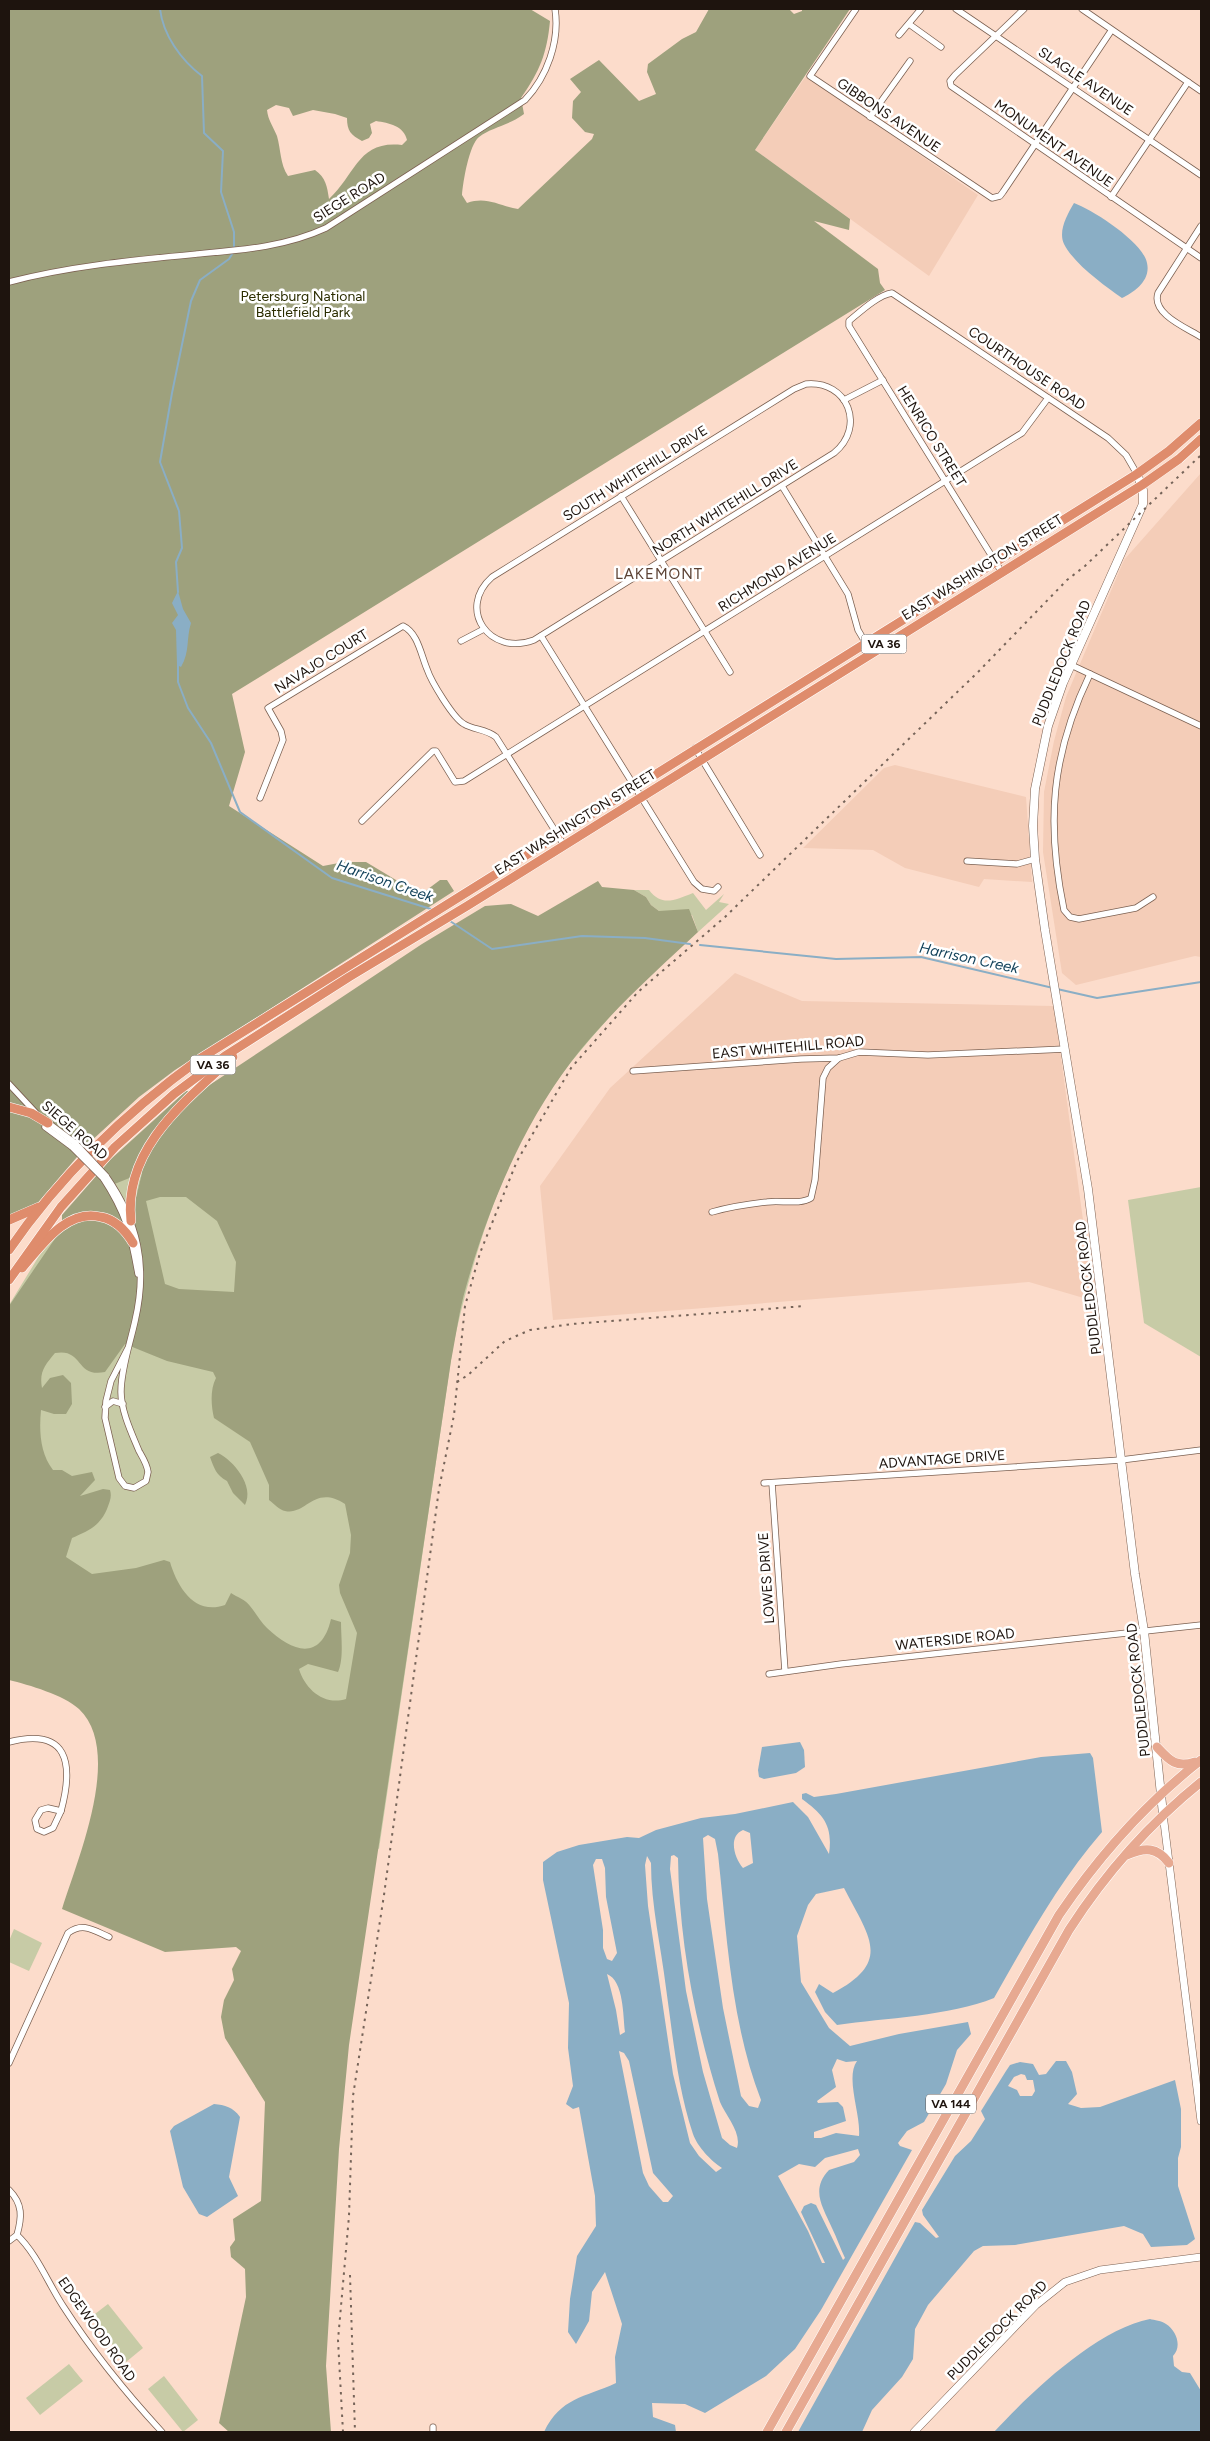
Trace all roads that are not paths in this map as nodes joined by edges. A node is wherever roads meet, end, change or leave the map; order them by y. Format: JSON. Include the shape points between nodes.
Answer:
{"nodes":[{"id":1,"x":555,"y":9,"type":"edge"},
{"id":2,"x":856,"y":9,"type":"edge"},
{"id":3,"x":921,"y":9,"type":"edge"},
{"id":4,"x":956,"y":9,"type":"edge"},
{"id":5,"x":1024,"y":9,"type":"edge"},
{"id":6,"x":1082,"y":9,"type":"edge"},
{"id":7,"x":908,"y":24,"type":"junction"},
{"id":8,"x":1111,"y":31,"type":"junction"},
{"id":9,"x":899,"y":35,"type":"dead end"},
{"id":10,"x":996,"y":35,"type":"junction"},
{"id":11,"x":940,"y":46,"type":"dead end"},
{"id":12,"x":910,"y":61,"type":"dead end"},
{"id":13,"x":1188,"y":82,"type":"junction"},
{"id":14,"x":1073,"y":88,"type":"junction"},
{"id":15,"x":1201,"y":91,"type":"edge"},
{"id":16,"x":870,"y":118,"type":"junction"},
{"id":17,"x":1149,"y":139,"type":"junction"},
{"id":18,"x":1034,"y":145,"type":"junction"},
{"id":19,"x":1201,"y":175,"type":"edge"},
{"id":20,"x":1110,"y":197,"type":"junction"},
{"id":21,"x":1201,"y":226,"type":"edge"},
{"id":22,"x":1186,"y":248,"type":"junction"},
{"id":23,"x":1201,"y":258,"type":"edge"},
{"id":24,"x":9,"y":282,"type":"edge"},
{"id":25,"x":848,"y":324,"type":"joint"},
{"id":26,"x":1201,"y":338,"type":"edge"},
{"id":27,"x":882,"y":380,"type":"junction"},
{"id":28,"x":1048,"y":398,"type":"junction"},
{"id":29,"x":844,"y":400,"type":"junction"},
{"id":30,"x":1201,"y":423,"type":"edge"},
{"id":31,"x":1201,"y":439,"type":"edge"},
{"id":32,"x":1137,"y":474,"type":"junction"},
{"id":33,"x":946,"y":482,"type":"junction"},
{"id":34,"x":1142,"y":485,"type":"junction"},
{"id":35,"x":782,"y":486,"type":"junction"},
{"id":36,"x":621,"y":496,"type":"junction"},
{"id":37,"x":826,"y":557,"type":"junction"},
{"id":38,"x":662,"y":561,"type":"junction"},
{"id":39,"x":995,"y":561,"type":"junction"},
{"id":40,"x":1001,"y":571,"type":"junction"},
{"id":41,"x":484,"y":629,"type":"junction"},
{"id":42,"x":706,"y":631,"type":"junction"},
{"id":43,"x":541,"y":636,"type":"junction"},
{"id":44,"x":461,"y":641,"type":"dead end"},
{"id":45,"x":865,"y":642,"type":"junction"},
{"id":46,"x":871,"y":652,"type":"junction"},
{"id":47,"x":1071,"y":665,"type":"junction"},
{"id":48,"x":730,"y":672,"type":"dead end"},
{"id":49,"x":1090,"y":674,"type":"junction"},
{"id":50,"x":585,"y":707,"type":"junction"},
{"id":51,"x":1201,"y":726,"type":"edge"},
{"id":52,"x":695,"y":748,"type":"junction"},
{"id":53,"x":508,"y":754,"type":"junction"},
{"id":54,"x":701,"y":759,"type":"junction"},
{"id":55,"x":634,"y":786,"type":"junction"},
{"id":56,"x":640,"y":796,"type":"junction"},
{"id":57,"x":260,"y":798,"type":"dead end"},
{"id":58,"x":362,"y":822,"type":"dead end"},
{"id":59,"x":557,"y":835,"type":"junction"},
{"id":60,"x":564,"y":845,"type":"junction"},
{"id":61,"x":760,"y":855,"type":"dead end"},
{"id":62,"x":1035,"y":859,"type":"junction"},
{"id":63,"x":967,"y":860,"type":"dead end"},
{"id":64,"x":718,"y":888,"type":"dead end"},
{"id":65,"x":1153,"y":897,"type":"dead end"},
{"id":66,"x":253,"y":1038,"type":"junction"},
{"id":67,"x":1065,"y":1049,"type":"junction"},
{"id":68,"x":839,"y":1058,"type":"junction"},
{"id":69,"x":633,"y":1071,"type":"dead end"},
{"id":70,"x":9,"y":1084,"type":"edge"},
{"id":71,"x":9,"y":1107,"type":"edge"},
{"id":72,"x":9,"y":1112,"type":"edge"},
{"id":73,"x":47,"y":1125,"type":"junction"},
{"id":74,"x":105,"y":1177,"type":"junction"},
{"id":75,"x":41,"y":1206,"type":"junction"},
{"id":76,"x":712,"y":1212,"type":"dead end"},
{"id":77,"x":9,"y":1220,"type":"edge"},
{"id":78,"x":132,"y":1222,"type":"junction"},
{"id":79,"x":133,"y":1243,"type":"junction"},
{"id":80,"x":9,"y":1250,"type":"edge"},
{"id":81,"x":9,"y":1282,"type":"edge"},
{"id":82,"x":139,"y":1284,"type":"junction"},
{"id":83,"x":128,"y":1348,"type":"junction"},
{"id":84,"x":123,"y":1404,"type":"junction"},
{"id":85,"x":105,"y":1407,"type":"junction"},
{"id":86,"x":1201,"y":1450,"type":"edge"},
{"id":87,"x":1121,"y":1460,"type":"junction"},
{"id":88,"x":764,"y":1483,"type":"dead end"},
{"id":89,"x":772,"y":1483,"type":"junction"},
{"id":90,"x":1201,"y":1625,"type":"edge"},
{"id":91,"x":1144,"y":1631,"type":"junction"},
{"id":92,"x":785,"y":1671,"type":"junction"},
{"id":93,"x":768,"y":1674,"type":"dead end"},
{"id":94,"x":9,"y":1742,"type":"edge"},
{"id":95,"x":1157,"y":1747,"type":"junction"},
{"id":96,"x":1201,"y":1761,"type":"edge"},
{"id":97,"x":1201,"y":1782,"type":"edge"},
{"id":98,"x":1160,"y":1794,"type":"junction"},
{"id":99,"x":61,"y":1811,"type":"junction"},
{"id":100,"x":1163,"y":1814,"type":"junction"},
{"id":101,"x":1124,"y":1856,"type":"junction"},
{"id":102,"x":1169,"y":1864,"type":"junction"},
{"id":103,"x":109,"y":1937,"type":"dead end"},
{"id":104,"x":1198,"y":2061,"type":"edge"},
{"id":105,"x":9,"y":2063,"type":"edge"},
{"id":106,"x":1201,"y":2121,"type":"edge"},
{"id":107,"x":9,"y":2190,"type":"edge"},
{"id":108,"x":17,"y":2235,"type":"junction"},
{"id":109,"x":9,"y":2240,"type":"edge"},
{"id":110,"x":1201,"y":2257,"type":"edge"},
{"id":111,"x":162,"y":2432,"type":"edge"},
{"id":112,"x":767,"y":2432,"type":"edge"},
{"id":113,"x":786,"y":2432,"type":"edge"},
{"id":114,"x":914,"y":2432,"type":"edge"}],
"edges":[{"from":1,"to":24,"type":"street","name":"SIEGE ROAD","via":[[551,57],[538,84],[525,100],[326,228],[305,237],[242,251],[93,265]]},
{"from":2,"to":16,"type":"street","name":"GIBBONS AVENUE","via":[[810,76]]},
{"from":3,"to":7,"type":"street"},
{"from":4,"to":10,"type":"street","name":"SLAGLE AVENUE"},
{"from":5,"to":10,"type":"street"},
{"from":6,"to":8,"type":"street"},
{"from":7,"to":9,"type":"street"},
{"from":7,"to":11,"type":"street"},
{"from":8,"to":13,"type":"street"},
{"from":8,"to":14,"type":"street"},
{"from":10,"to":14,"type":"street","name":"SLAGLE AVENUE"},
{"from":10,"to":18,"type":"street","name":"MONUMENT AVENUE","via":[[955,75],[950,84]]},
{"from":12,"to":16,"type":"street"},
{"from":13,"to":15,"type":"street"},
{"from":13,"to":17,"type":"street"},
{"from":14,"to":17,"type":"street","name":"SLAGLE AVENUE"},
{"from":14,"to":18,"type":"street"},
{"from":16,"to":18,"type":"street","name":"GIBBONS AVENUE","via":[[990,198],[996,198],[1003,192]]},
{"from":17,"to":19,"type":"street","name":"SLAGLE AVENUE"},
{"from":17,"to":20,"type":"street"},
{"from":18,"to":20,"type":"street","name":"MONUMENT AVENUE"},
{"from":20,"to":22,"type":"street","name":"MONUMENT AVENUE"},
{"from":21,"to":22,"type":"street"},
{"from":22,"to":23,"type":"street","name":"MONUMENT AVENUE"},
{"from":22,"to":26,"type":"street","via":[[1158,293],[1158,307]]},
{"from":25,"to":27,"type":"street","name":"HENRICO STREET"},
{"from":25,"to":28,"type":"street","name":"COURTHOUSE ROAD","via":[[886,295],[892,294]]},
{"from":27,"to":29,"type":"street"},
{"from":27,"to":33,"type":"street","name":"HENRICO STREET"},
{"from":28,"to":32,"type":"street","name":"COURTHOUSE ROAD","via":[[1120,448]]},
{"from":28,"to":33,"type":"street","name":"RICHMOND AVENUE","via":[[1022,433]]},
{"from":29,"to":35,"type":"street","name":"NORTH WHITEHILL DRIVE","via":[[851,423],[844,444],[834,454]]},
{"from":29,"to":36,"type":"street","name":"SOUTH WHITEHILL DRIVE","via":[[820,384],[799,386]]},
{"from":30,"to":32,"type":"highway","name":"EAST WASHINGTON STREET","number":"VA 36","via":[[1169,452]]},
{"from":31,"to":34,"type":"highway","name":"EAST WASHINGTON STREET","number":"VA 36"},
{"from":32,"to":34,"type":"main road","name":"PUDDLEDOCK ROAD"},
{"from":32,"to":39,"type":"highway","name":"EAST WASHINGTON STREET","number":"VA 36"},
{"from":33,"to":37,"type":"street","name":"RICHMOND AVENUE"},
{"from":33,"to":39,"type":"street","name":"HENRICO STREET"},
{"from":34,"to":40,"type":"highway","name":"EAST WASHINGTON STREET","number":"VA 36"},
{"from":34,"to":47,"type":"main road","name":"PUDDLEDOCK ROAD","via":[[1144,498],[1140,513]]},
{"from":35,"to":37,"type":"street"},
{"from":35,"to":38,"type":"street","name":"NORTH WHITEHILL DRIVE"},
{"from":36,"to":38,"type":"street"},
{"from":36,"to":41,"type":"street","name":"SOUTH WHITEHILL DRIVE","via":[[487,582],[480,592],[477,608]]},
{"from":37,"to":42,"type":"street","name":"RICHMOND AVENUE"},
{"from":37,"to":45,"type":"street","via":[[848,594]]},
{"from":38,"to":42,"type":"street"},
{"from":38,"to":43,"type":"street","name":"NORTH WHITEHILL DRIVE"},
{"from":39,"to":40,"type":"street","name":"HENRICO STREET"},
{"from":39,"to":45,"type":"highway","name":"EAST WASHINGTON STREET","number":"VA 36"},
{"from":40,"to":46,"type":"highway","name":"EAST WASHINGTON STREET","number":"VA 36"},
{"from":41,"to":43,"type":"street","name":"NORTH WHITEHILL DRIVE","via":[[496,640],[512,644],[526,644]]},
{"from":41,"to":44,"type":"street"},
{"from":42,"to":48,"type":"street"},
{"from":42,"to":50,"type":"street","name":"RICHMOND AVENUE"},
{"from":43,"to":50,"type":"street"},
{"from":45,"to":46,"type":"street"},
{"from":45,"to":52,"type":"highway","name":"EAST WASHINGTON STREET","number":"VA 36"},
{"from":46,"to":54,"type":"highway","name":"EAST WASHINGTON STREET","number":"VA 36"},
{"from":47,"to":49,"type":"street"},
{"from":47,"to":62,"type":"main road","name":"PUDDLEDOCK ROAD","via":[[1048,726],[1038,766],[1033,810]]},
{"from":49,"to":51,"type":"street"},
{"from":49,"to":65,"type":"street","via":[[1069,720],[1054,794],[1054,839],[1064,910],[1073,918],[1089,917],[1136,908]]},
{"from":50,"to":53,"type":"street","name":"RICHMOND AVENUE"},
{"from":50,"to":55,"type":"street"},
{"from":52,"to":54,"type":"street"},
{"from":52,"to":55,"type":"highway","name":"EAST WASHINGTON STREET","number":"VA 36"},
{"from":53,"to":57,"type":"street","name":"NAVAJO COURT","via":[[496,737],[456,718],[426,669],[421,649],[407,628],[400,626],[268,708],[283,740]]},
{"from":53,"to":58,"type":"street","name":"RICHMOND AVENUE","via":[[458,783],[433,751]]},
{"from":53,"to":59,"type":"street"},
{"from":54,"to":56,"type":"highway","name":"EAST WASHINGTON STREET","number":"VA 36"},
{"from":54,"to":61,"type":"street"},
{"from":55,"to":56,"type":"street"},
{"from":55,"to":59,"type":"highway","name":"EAST WASHINGTON STREET","number":"VA 36"},
{"from":56,"to":60,"type":"highway","name":"EAST WASHINGTON STREET","number":"VA 36"},
{"from":56,"to":64,"type":"street","via":[[694,882],[708,890]]},
{"from":59,"to":60,"type":"street"},
{"from":59,"to":75,"type":"highway","name":"EAST WASHINGTON STREET","number":"VA 36","via":[[238,1034],[174,1078],[105,1136]]},
{"from":60,"to":66,"type":"highway","name":"EAST WASHINGTON STREET","number":"VA 36"},
{"from":62,"to":63,"type":"street","via":[[1017,864]]},
{"from":62,"to":67,"type":"main road","name":"PUDDLEDOCK ROAD"},
{"from":66,"to":78,"type":"highway","via":[[188,1098],[152,1140],[133,1183]]},
{"from":66,"to":81,"type":"highway","name":"EAST WASHINGTON STREET","number":"VA 36","via":[[174,1094],[115,1147],[61,1207]]},
{"from":67,"to":68,"type":"street","name":"EAST WHITEHILL ROAD","via":[[928,1054],[859,1052]]},
{"from":67,"to":87,"type":"main road","name":"PUDDLEDOCK ROAD","via":[[1089,1198]]},
{"from":68,"to":69,"type":"street","name":"EAST WHITEHILL ROAD"},
{"from":68,"to":76,"type":"street","via":[[823,1078],[811,1198]]},
{"from":70,"to":73,"type":"street","name":"SIEGE ROAD"},
{"from":71,"to":73,"type":"highway","via":[[31,1113]]},
{"from":72,"to":73,"type":"highway"},
{"from":73,"to":74,"type":"street","name":"SIEGE ROAD","bridge":true,"via":[[74,1145]]},
{"from":74,"to":78,"type":"street","name":"SIEGE ROAD"},
{"from":74,"to":79,"type":"street","name":"SIEGE ROAD"},
{"from":75,"to":77,"type":"highway"},
{"from":75,"to":80,"type":"highway","name":"EAST WASHINGTON STREET","number":"VA 36"},
{"from":78,"to":82,"type":"street","name":"SIEGE ROAD","via":[[140,1255]]},
{"from":79,"to":81,"type":"highway","via":[[108,1218],[90,1215],[76,1218],[48,1239]]},
{"from":79,"to":82,"type":"street","name":"SIEGE ROAD"},
{"from":82,"to":83,"type":"street","name":"SIEGE ROAD","via":[[138,1307]]},
{"from":83,"to":84,"type":"street","name":"SIEGE ROAD","via":[[122,1386]]},
{"from":83,"to":85,"type":"street","name":"SIEGE ROAD","via":[[111,1381]]},
{"from":84,"to":85,"type":"street","via":[[113,1401]]},
{"from":84,"to":85,"type":"street","name":"SIEGE ROAD","via":[[148,1472],[146,1481],[134,1488],[125,1486],[119,1478]]},
{"from":86,"to":87,"type":"street","name":"ADVANTAGE DRIVE"},
{"from":87,"to":89,"type":"street","name":"ADVANTAGE DRIVE"},
{"from":87,"to":91,"type":"main road","name":"PUDDLEDOCK ROAD"},
{"from":88,"to":89,"type":"street","name":"ADVANTAGE DRIVE"},
{"from":89,"to":92,"type":"street","name":"LOWES DRIVE"},
{"from":90,"to":91,"type":"street","name":"WATERSIDE ROAD"},
{"from":91,"to":92,"type":"street","name":"WATERSIDE ROAD"},
{"from":91,"to":95,"type":"main road","name":"PUDDLEDOCK ROAD"},
{"from":92,"to":93,"type":"street","name":"WATERSIDE ROAD"},
{"from":94,"to":99,"type":"street","via":[[35,1737],[60,1748],[67,1769]]},
{"from":95,"to":96,"type":"main road","via":[[1175,1764]]},
{"from":95,"to":98,"type":"main road","name":"PUDDLEDOCK ROAD"},
{"from":96,"to":98,"type":"main road","number":"VA 144"},
{"from":97,"to":100,"type":"main road","number":"VA 144"},
{"from":98,"to":100,"type":"main road","name":"PUDDLEDOCK ROAD"},
{"from":98,"to":112,"type":"main road","number":"VA 144","via":[[1112,1844],[1059,1915]]},
{"from":99,"to":99,"type":"street","via":[[50,1830],[44,1832],[37,1828],[36,1820],[41,1810]]},
{"from":100,"to":101,"type":"main road","number":"VA 144"},
{"from":100,"to":102,"type":"street","name":"PUDDLEDOCK ROAD"},
{"from":101,"to":102,"type":"main road","via":[[1150,1849],[1160,1853]]},
{"from":101,"to":113,"type":"main road","number":"VA 144","via":[[1098,1887],[1064,1938]]},
{"from":102,"to":104,"type":"street","name":"PUDDLEDOCK ROAD"},
{"from":103,"to":105,"type":"street","via":[[84,1926],[68,1933]]},
{"from":104,"to":106,"type":"street","name":"PUDDLEDOCK ROAD"},
{"from":107,"to":108,"type":"street","via":[[21,2210]]},
{"from":108,"to":109,"type":"street"},
{"from":108,"to":111,"type":"street","name":"EDGEWOOD ROAD","via":[[84,2337],[132,2401]]},
{"from":110,"to":114,"type":"street","name":"PUDDLEDOCK ROAD","via":[[1100,2270],[1065,2282],[1036,2305]]}]}
